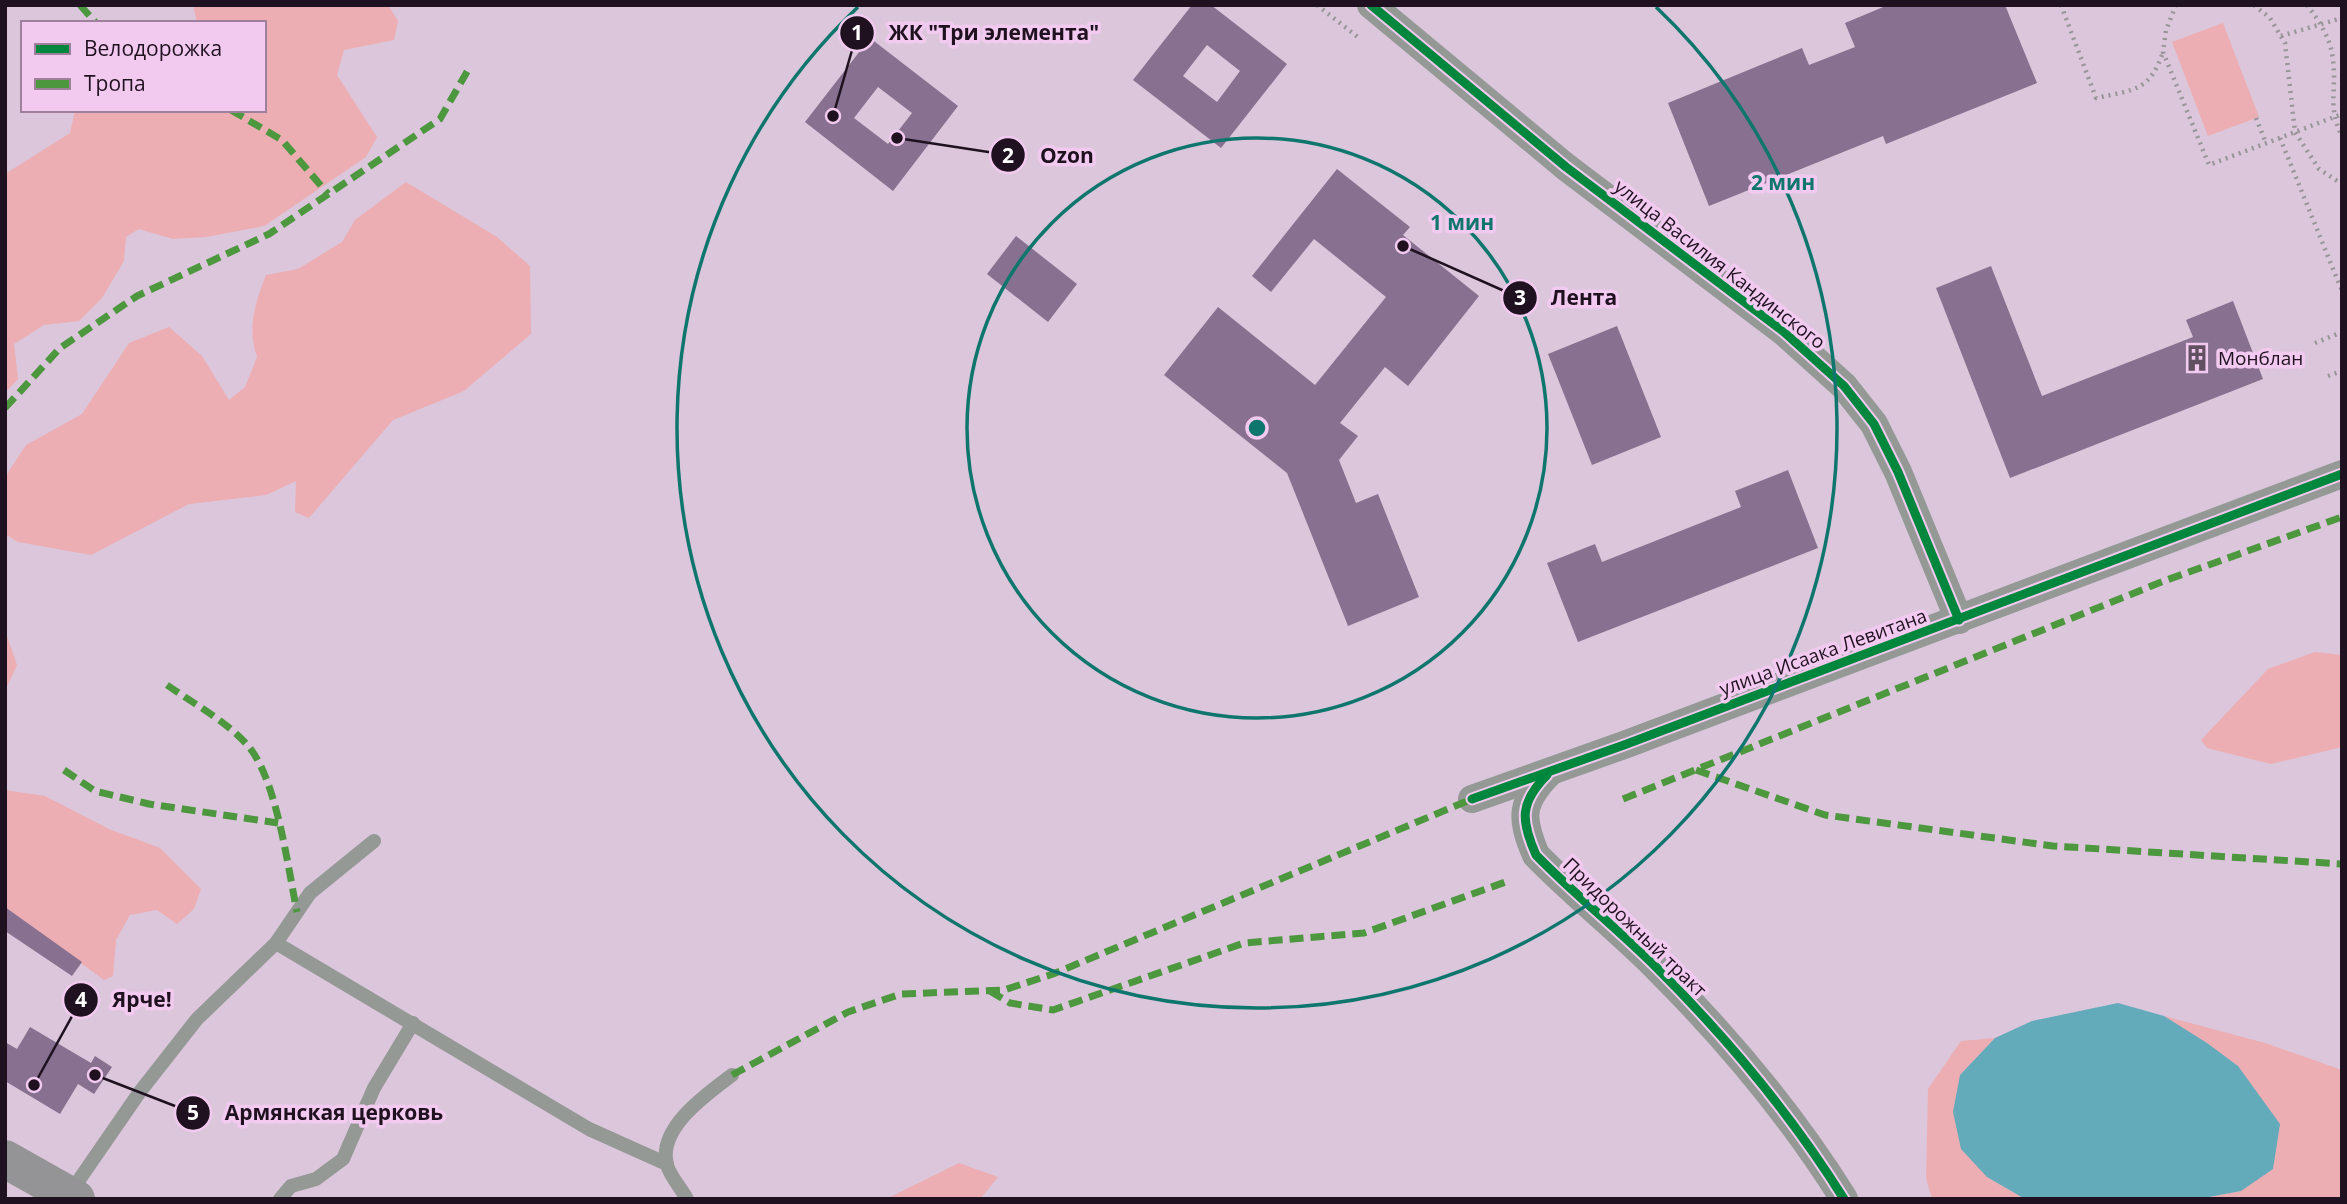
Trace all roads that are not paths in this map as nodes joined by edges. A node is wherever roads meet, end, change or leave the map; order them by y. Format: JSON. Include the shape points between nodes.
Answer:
{"nodes":[{"id":1,"x":1371,"y":5,"type":"edge"},
{"id":2,"x":2342,"y":474,"type":"edge"},
{"id":3,"x":1959,"y":620,"type":"junction"},
{"id":4,"x":1550,"y":772,"type":"junction"},
{"id":5,"x":1472,"y":799,"type":"dead end"},
{"id":6,"x":374,"y":841,"type":"dead end"},
{"id":7,"x":276,"y":943,"type":"junction"},
{"id":8,"x":413,"y":1023,"type":"junction"},
{"id":9,"x":732,"y":1075,"type":"dead end"},
{"id":10,"x":5,"y":1158,"type":"edge"},
{"id":11,"x":667,"y":1164,"type":"junction"},
{"id":12,"x":73,"y":1196,"type":"edge"},
{"id":13,"x":279,"y":1199,"type":"edge"},
{"id":14,"x":687,"y":1199,"type":"edge"},
{"id":15,"x":1844,"y":1199,"type":"edge"}],
"edges":[{"from":1,"to":3,"type":"street","name":"улица Василия Кандинского","via":[[1566,167],[1784,332],[1844,386],[1874,424],[1898,472]]},
{"from":2,"to":3,"type":"street","name":"улица Исаака Левитана"},
{"from":3,"to":4,"type":"street","name":"улица Исаака Левитана"},
{"from":4,"to":5,"type":"street","name":"улица Исаака Левитана"},
{"from":4,"to":15,"type":"street","name":"Придорожный тракт","via":[[1530,792],[1524,812],[1536,856],[1656,967],[1725,1041],[1789,1116]]},
{"from":6,"to":7,"type":"lane","via":[[310,893]]},
{"from":7,"to":8,"type":"lane"},
{"from":7,"to":12,"type":"lane","via":[[197,1019],[139,1093]]},
{"from":8,"to":11,"type":"lane","via":[[589,1129]]},
{"from":8,"to":13,"type":"lane","via":[[374,1088],[343,1159],[316,1179],[291,1186]]},
{"from":9,"to":11,"type":"lane","via":[[698,1102],[670,1136]]},
{"from":10,"to":12,"type":"highway"},
{"from":11,"to":14,"type":"lane"}]}
